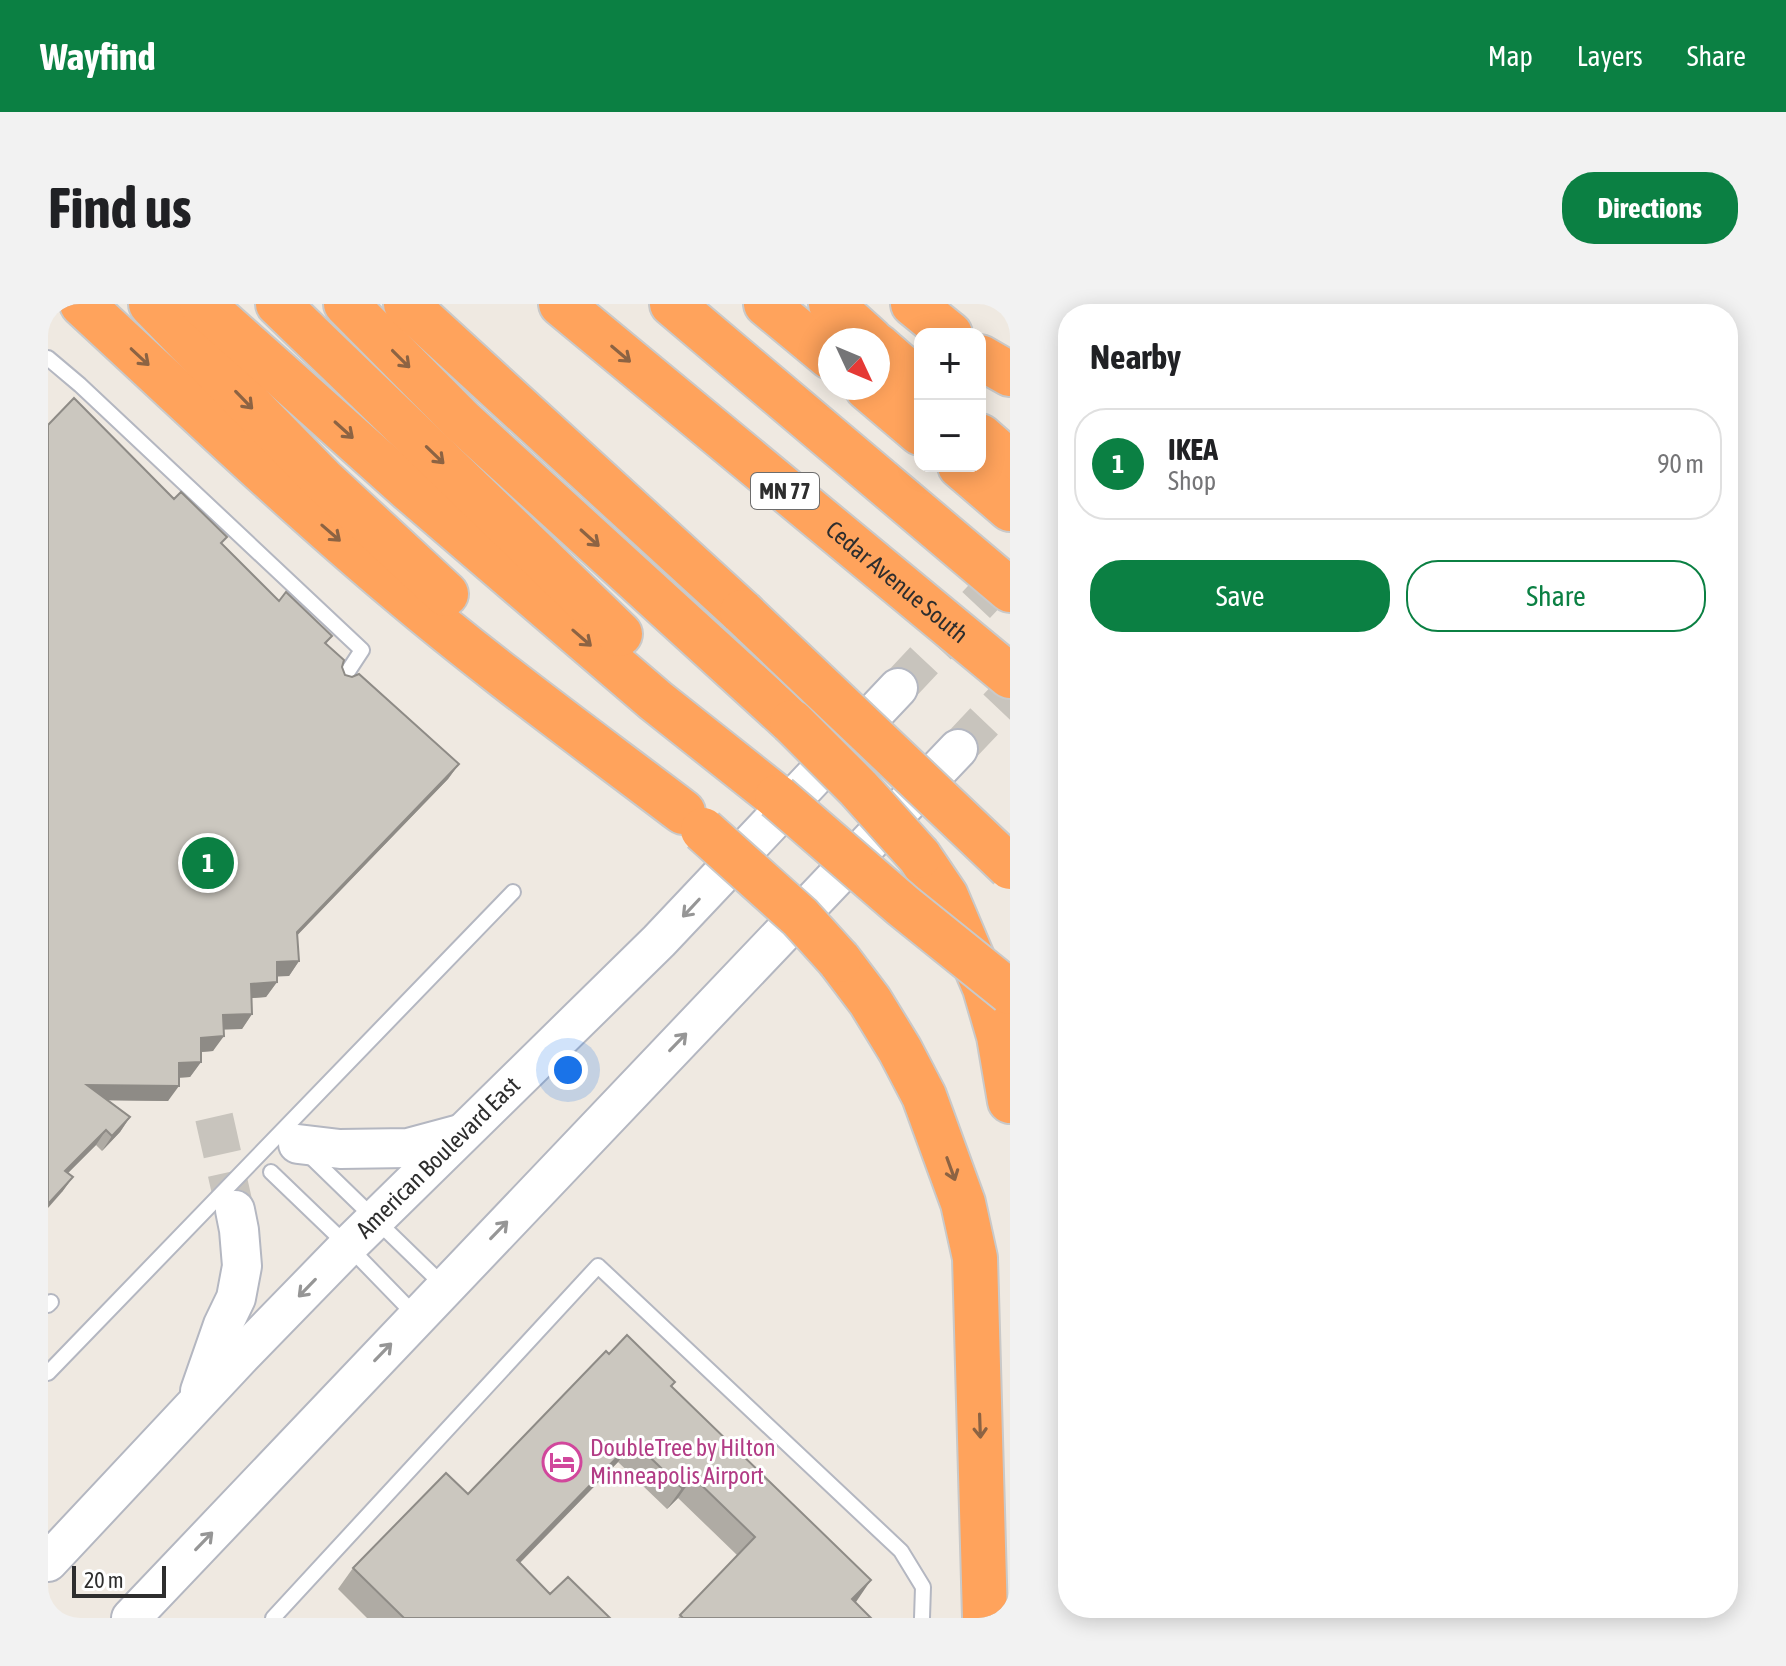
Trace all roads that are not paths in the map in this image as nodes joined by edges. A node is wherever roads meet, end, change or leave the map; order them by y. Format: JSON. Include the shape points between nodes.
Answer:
{"nodes":[{"id":1,"x":82,"y":304,"type":"edge"},
{"id":2,"x":151,"y":304,"type":"edge"},
{"id":3,"x":202,"y":304,"type":"edge"},
{"id":4,"x":278,"y":304,"type":"edge"},
{"id":5,"x":346,"y":304,"type":"edge"},
{"id":6,"x":406,"y":304,"type":"edge"},
{"id":7,"x":561,"y":304,"type":"edge"},
{"id":8,"x":672,"y":304,"type":"edge"},
{"id":9,"x":766,"y":304,"type":"edge"},
{"id":10,"x":831,"y":304,"type":"edge"},
{"id":11,"x":913,"y":304,"type":"edge"},
{"id":12,"x":858,"y":328,"type":"edge"},
{"id":13,"x":943,"y":328,"type":"edge"},
{"id":14,"x":818,"y":347,"type":"edge"},
{"id":15,"x":890,"y":357,"type":"edge"},
{"id":16,"x":48,"y":358,"type":"edge"},
{"id":17,"x":986,"y":360,"type":"edge"},
{"id":18,"x":1010,"y":374,"type":"edge"},
{"id":19,"x":914,"y":378,"type":"edge"},
{"id":20,"x":881,"y":400,"type":"edge"},
{"id":21,"x":914,"y":428,"type":"edge"},
{"id":22,"x":986,"y":441,"type":"edge"},
{"id":23,"x":1010,"y":462,"type":"edge"},
{"id":24,"x":967,"y":472,"type":"edge"},
{"id":25,"x":1010,"y":509,"type":"edge"},
{"id":26,"x":1010,"y":590,"type":"edge"},
{"id":27,"x":1010,"y":676,"type":"edge"},
{"id":28,"x":341,"y":682,"type":"edge"},
{"id":29,"x":898,"y":688,"type":"tunnel mouth"},
{"id":30,"x":664,"y":693,"type":"junction"},
{"id":31,"x":958,"y":749,"type":"tunnel mouth"},
{"id":32,"x":693,"y":821,"type":"junction"},
{"id":33,"x":1010,"y":867,"type":"edge"},
{"id":34,"x":513,"y":892,"type":"dead end"},
{"id":35,"x":903,"y":906,"type":"junction"},
{"id":36,"x":1010,"y":992,"type":"edge"},
{"id":37,"x":1010,"y":1025,"type":"edge"},
{"id":38,"x":1010,"y":1101,"type":"edge"},
{"id":39,"x":463,"y":1134,"type":"junction"},
{"id":40,"x":298,"y":1144,"type":"joint"},
{"id":41,"x":271,"y":1172,"type":"dead end"},
{"id":42,"x":235,"y":1210,"type":"tunnel mouth"},
{"id":43,"x":375,"y":1219,"type":"junction"},
{"id":44,"x":348,"y":1246,"type":"junction"},
{"id":45,"x":445,"y":1287,"type":"junction"},
{"id":46,"x":417,"y":1316,"type":"junction"},
{"id":47,"x":48,"y":1373,"type":"edge"},
{"id":48,"x":196,"y":1404,"type":"junction"},
{"id":49,"x":48,"y":1562,"type":"edge"},
{"id":50,"x":131,"y":1618,"type":"edge"},
{"id":51,"x":273,"y":1618,"type":"edge"},
{"id":52,"x":922,"y":1618,"type":"edge"},
{"id":53,"x":985,"y":1618,"type":"edge"}],
"edges":[{"from":1,"to":32,"type":"highway","one_way":true,"via":[[398,591]]},
{"from":2,"to":32,"type":"highway","one_way":true,"via":[[323,480]]},
{"from":3,"to":30,"type":"highway","one_way":true,"via":[[410,490]]},
{"from":4,"to":30,"type":"highway","one_way":true},
{"from":5,"to":38,"type":"highway","one_way":true,"bridge":true,"via":[[462,421],[792,722],[919,856],[946,896],[985,988]]},
{"from":6,"to":33,"type":"highway","bridge":true},
{"from":7,"to":27,"type":"highway","name":"Cedar Avenue South","number":"MN 77","one_way":true},
{"from":8,"to":26,"type":"highway","number":"MN 77"},
{"from":9,"to":14,"type":"highway"},
{"from":10,"to":12,"type":"highway"},
{"from":11,"to":13,"type":"highway"},
{"from":15,"to":19,"type":"highway"},
{"from":16,"to":28,"type":"lane","via":[[362,650]]},
{"from":17,"to":18,"type":"highway"},
{"from":20,"to":21,"type":"highway"},
{"from":22,"to":23,"type":"highway"},
{"from":24,"to":25,"type":"highway"},
{"from":29,"to":39,"type":"main road","name":"American Boulevard East","one_way":true,"via":[[659,941]]},
{"from":30,"to":35,"type":"highway","bridge":true},
{"from":45,"to":31,"type":"main road","one_way":true},
{"from":32,"to":53,"type":"highway","one_way":true,"bridge":true,"via":[[800,917],[839,960],[870,1001],[924,1096],[963,1203],[975,1258]]},
{"from":34,"to":47,"type":"lane"},
{"from":35,"to":36,"type":"highway","bridge":true},
{"from":35,"to":37,"type":"highway","bridge":true},
{"from":39,"to":40,"type":"main road","via":[[408,1148]]},
{"from":39,"to":43,"type":"main road","name":"American Boulevard East"},
{"from":40,"to":43,"type":"lane"},
{"from":41,"to":44,"type":"lane"},
{"from":42,"to":48,"type":"main road","via":[[242,1266],[236,1298]]},
{"from":43,"to":44,"type":"main road","name":"American Boulevard East"},
{"from":43,"to":45,"type":"lane"},
{"from":44,"to":46,"type":"lane"},
{"from":44,"to":48,"type":"main road","name":"American Boulevard East","one_way":true},
{"from":45,"to":46,"type":"main road"},
{"from":50,"to":46,"type":"main road","one_way":true},
{"from":48,"to":49,"type":"main road","name":"American Boulevard East"},
{"from":51,"to":52,"type":"lane","via":[[598,1266],[901,1551],[923,1587]]}]}
